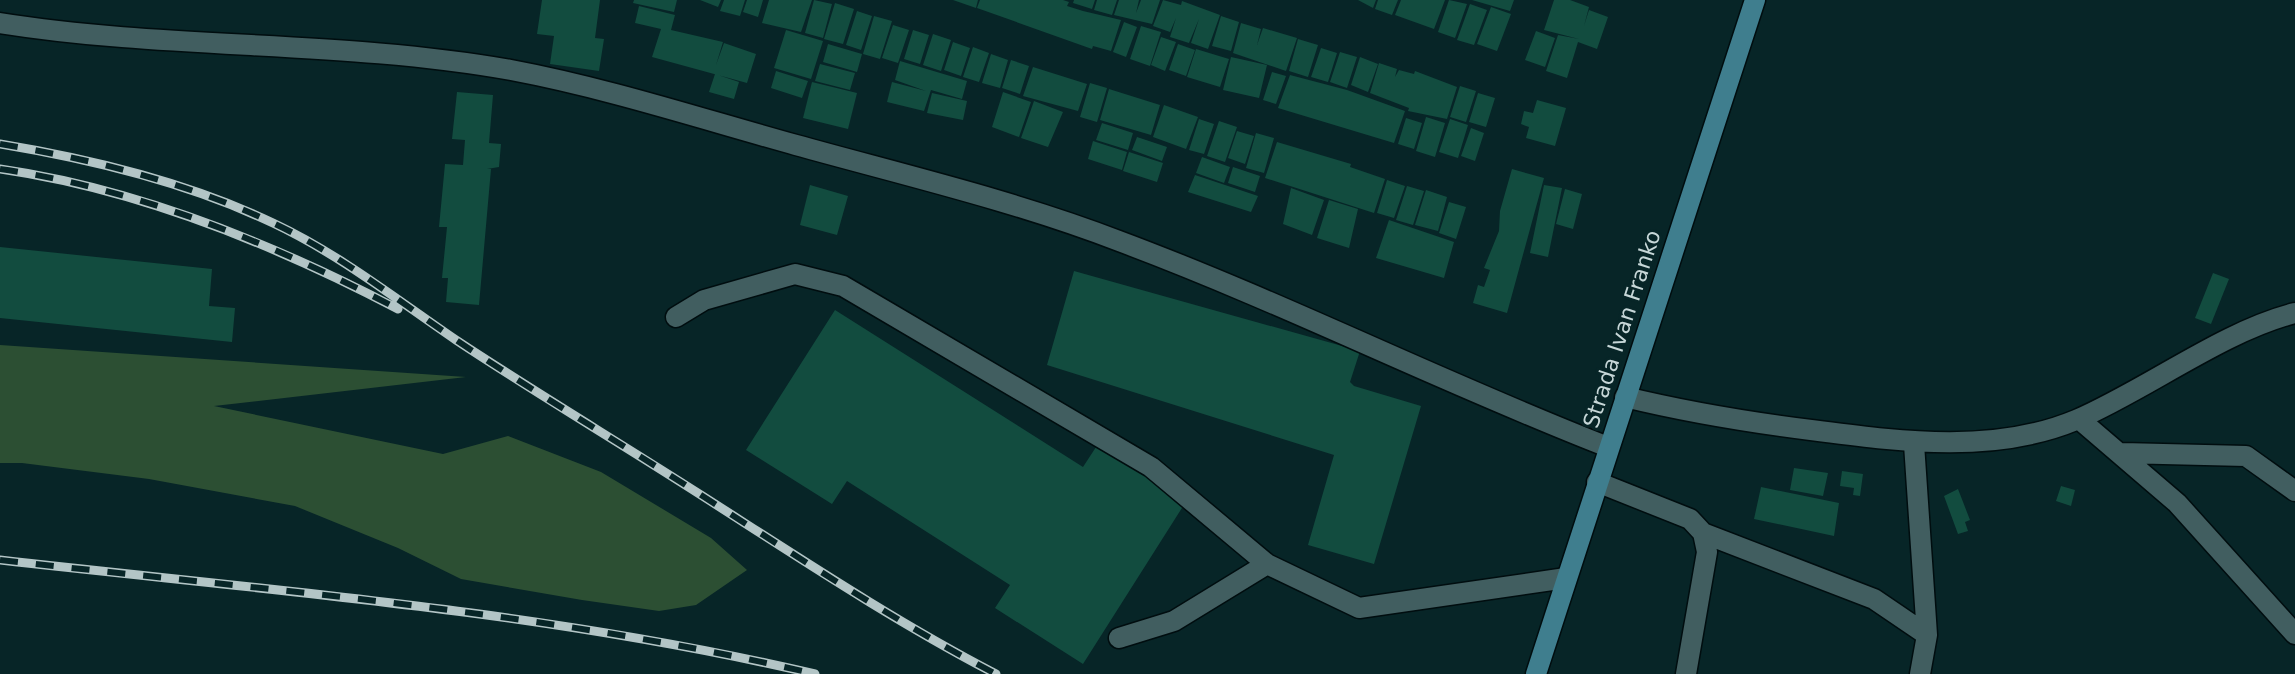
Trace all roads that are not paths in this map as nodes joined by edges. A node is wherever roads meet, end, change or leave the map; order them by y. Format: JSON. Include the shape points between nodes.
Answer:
{"nodes":[{"id":1,"x":1755,"y":0,"type":"edge"},
{"id":2,"x":0,"y":23,"type":"edge"},
{"id":3,"x":2295,"y":313,"type":"edge"},
{"id":4,"x":676,"y":317,"type":"dead end"},
{"id":5,"x":1625,"y":397,"type":"junction"},
{"id":6,"x":2079,"y":419,"type":"junction"},
{"id":7,"x":1914,"y":444,"type":"junction"},
{"id":8,"x":1608,"y":447,"type":"junction"},
{"id":9,"x":2122,"y":453,"type":"junction"},
{"id":10,"x":1597,"y":482,"type":"junction"},
{"id":11,"x":2295,"y":491,"type":"edge"},
{"id":12,"x":1703,"y":533,"type":"junction"},
{"id":13,"x":1267,"y":564,"type":"junction"},
{"id":14,"x":1566,"y":578,"type":"junction"},
{"id":15,"x":2295,"y":634,"type":"edge"},
{"id":16,"x":1927,"y":635,"type":"junction"},
{"id":17,"x":1119,"y":638,"type":"dead end"},
{"id":18,"x":1536,"y":674,"type":"edge"},
{"id":19,"x":1686,"y":674,"type":"edge"},
{"id":20,"x":1920,"y":674,"type":"edge"}],
"edges":[{"from":1,"to":5,"type":"main road","name":"Strada Ivan Franko"},
{"from":2,"to":8,"type":"lane","via":[[158,42],[433,58],[515,71],[635,101],[1117,240]]},
{"from":3,"to":6,"type":"lane"},
{"from":4,"to":13,"type":"lane","via":[[704,300],[795,274],[843,286],[1151,467]]},
{"from":5,"to":7,"type":"lane","via":[[1700,416]]},
{"from":5,"to":8,"type":"main road","name":"Strada Ivan Franko"},
{"from":6,"to":7,"type":"lane","via":[[2024,434]]},
{"from":6,"to":9,"type":"lane"},
{"from":7,"to":16,"type":"lane"},
{"from":8,"to":10,"type":"main road","name":"Strada Ivan Franko"},
{"from":9,"to":11,"type":"lane","via":[[2246,456]]},
{"from":9,"to":15,"type":"lane","via":[[2177,503]]},
{"from":10,"to":12,"type":"lane","via":[[1690,519]]},
{"from":10,"to":14,"type":"main road","name":"Strada Ivan Franko"},
{"from":12,"to":16,"type":"lane","via":[[1874,599]]},
{"from":12,"to":19,"type":"lane","via":[[1707,552]]},
{"from":13,"to":14,"type":"lane","via":[[1359,608]]},
{"from":13,"to":17,"type":"lane","via":[[1174,621]]},
{"from":14,"to":18,"type":"main road","name":"Strada Ivan Franko"},
{"from":16,"to":20,"type":"lane"}]}
